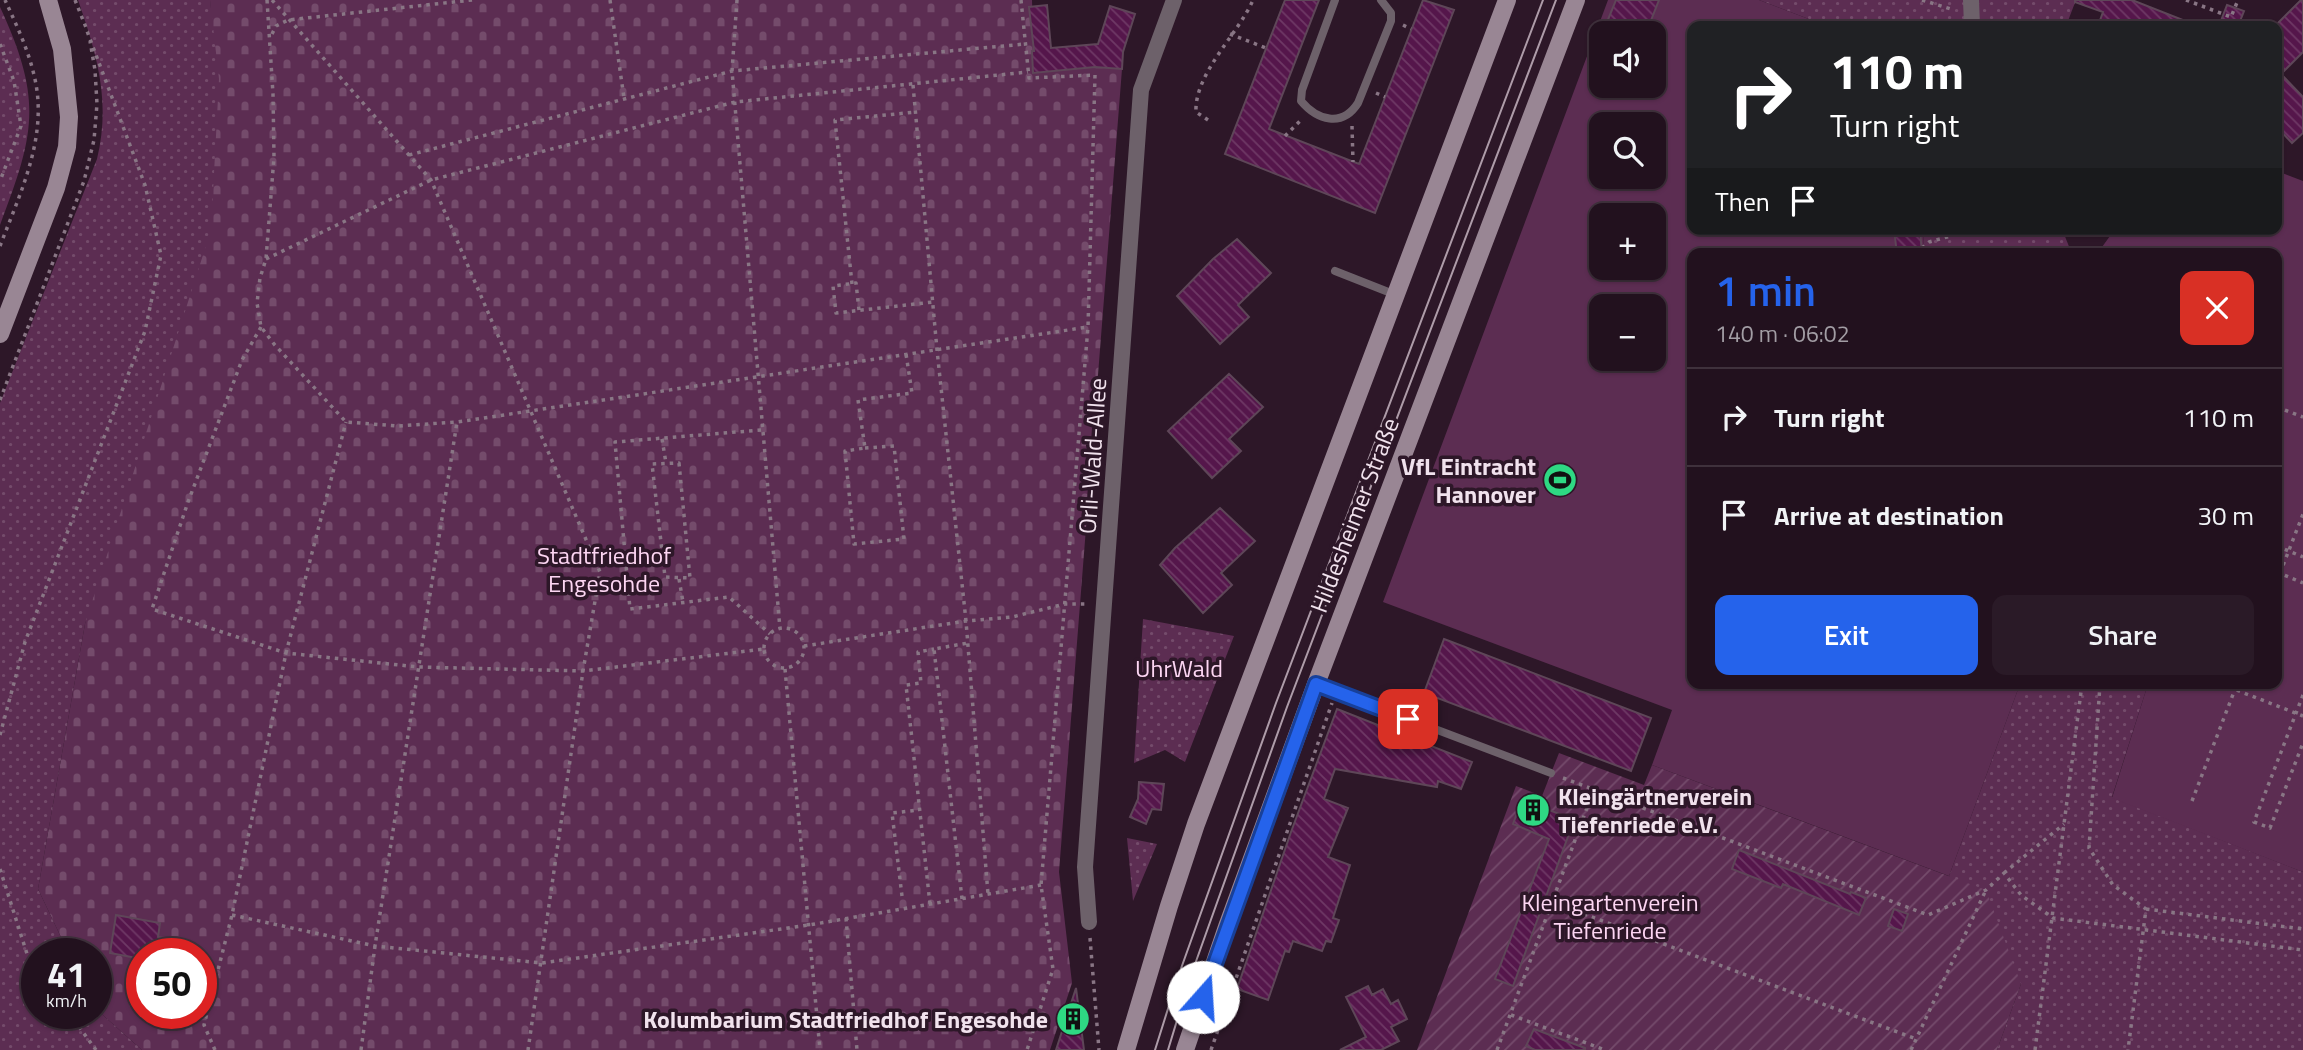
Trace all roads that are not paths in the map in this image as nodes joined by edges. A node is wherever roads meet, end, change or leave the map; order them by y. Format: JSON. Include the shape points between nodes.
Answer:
{"nodes":[{"id":1,"x":48,"y":0,"type":"edge"},
{"id":2,"x":1174,"y":0,"type":"edge"},
{"id":3,"x":1335,"y":0,"type":"edge"},
{"id":4,"x":1381,"y":0,"type":"edge"},
{"id":5,"x":1507,"y":0,"type":"edge"},
{"id":6,"x":1576,"y":0,"type":"edge"},
{"id":7,"x":1335,"y":271,"type":"dead end"},
{"id":8,"x":1396,"y":295,"type":"junction"},
{"id":9,"x":0,"y":334,"type":"edge"},
{"id":10,"x":1316,"y":684,"type":"junction"},
{"id":11,"x":1551,"y":773,"type":"road end"},
{"id":12,"x":1089,"y":922,"type":"road end"},
{"id":13,"x":1126,"y":1050,"type":"edge"},
{"id":14,"x":1185,"y":1050,"type":"edge"}],
"edges":[{"from":1,"to":9,"type":"main road","via":[[62,50],[69,117],[67,147]]},
{"from":2,"to":12,"type":"street","name":"Orli-Wald-Allee","via":[[1141,90],[1085,867]]},
{"from":3,"to":4,"type":"lane","via":[[1301,101],[1321,117],[1339,119],[1352,113],[1358,103],[1391,21]]},
{"from":5,"to":8,"type":"main road","name":"Hildesheimer Straße"},
{"from":6,"to":10,"type":"main road","name":"Hildesheimer Straße"},
{"from":7,"to":8,"type":"lane"},
{"from":8,"to":13,"type":"main road","name":"Hildesheimer Straße","via":[[1196,824]]},
{"from":10,"to":11,"type":"lane"},
{"from":10,"to":14,"type":"main road","name":"Hildesheimer Straße"}]}
